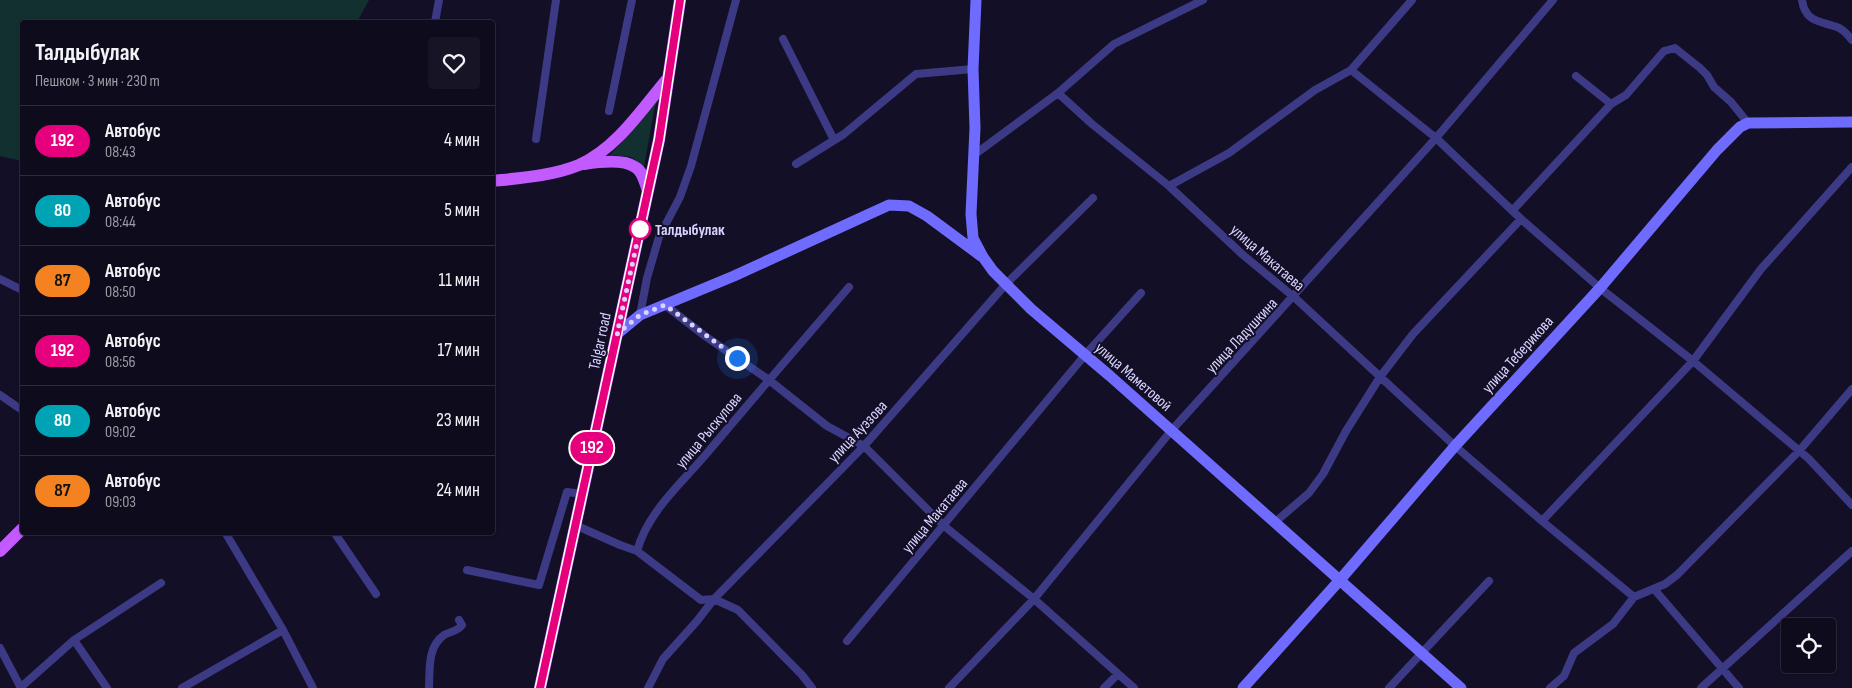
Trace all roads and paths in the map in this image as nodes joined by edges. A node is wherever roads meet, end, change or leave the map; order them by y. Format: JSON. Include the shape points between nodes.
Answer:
{"nodes":[{"id":1,"x":439,"y":0,"type":"edge"},
{"id":2,"x":556,"y":0,"type":"edge"},
{"id":3,"x":632,"y":0,"type":"edge"},
{"id":4,"x":680,"y":0,"type":"edge"},
{"id":5,"x":736,"y":0,"type":"edge"},
{"id":6,"x":976,"y":0,"type":"edge"},
{"id":7,"x":1203,"y":0,"type":"edge"},
{"id":8,"x":1412,"y":0,"type":"edge"},
{"id":9,"x":1553,"y":0,"type":"edge"},
{"id":10,"x":1802,"y":0,"type":"edge"},
{"id":11,"x":435,"y":20,"type":"edge"},
{"id":12,"x":783,"y":39,"type":"dead end"},
{"id":13,"x":1852,"y":40,"type":"edge"},
{"id":14,"x":973,"y":69,"type":"junction"},
{"id":15,"x":1351,"y":70,"type":"junction"},
{"id":16,"x":1576,"y":76,"type":"dead end"},
{"id":17,"x":668,"y":78,"type":"junction"},
{"id":18,"x":1058,"y":92,"type":"junction"},
{"id":19,"x":1611,"y":104,"type":"junction"},
{"id":20,"x":610,"y":111,"type":"dead end"},
{"id":21,"x":1852,"y":122,"type":"edge"},
{"id":22,"x":1748,"y":123,"type":"junction"},
{"id":23,"x":1436,"y":138,"type":"junction"},
{"id":24,"x":536,"y":139,"type":"dead end"},
{"id":25,"x":834,"y":140,"type":"junction"},
{"id":26,"x":974,"y":155,"type":"junction"},
{"id":27,"x":796,"y":164,"type":"dead end"},
{"id":28,"x":579,"y":165,"type":"junction"},
{"id":29,"x":1852,"y":166,"type":"edge"},
{"id":30,"x":495,"y":181,"type":"edge"},
{"id":31,"x":1170,"y":186,"type":"junction"},
{"id":32,"x":648,"y":192,"type":"junction"},
{"id":33,"x":1094,"y":198,"type":"dead end"},
{"id":34,"x":1513,"y":210,"type":"junction"},
{"id":35,"x":1521,"y":220,"type":"junction"},
{"id":36,"x":983,"y":257,"type":"junction"},
{"id":37,"x":0,"y":279,"type":"edge"},
{"id":38,"x":1006,"y":284,"type":"junction"},
{"id":39,"x":849,"y":287,"type":"dead end"},
{"id":40,"x":1600,"y":288,"type":"junction"},
{"id":41,"x":20,"y":289,"type":"edge"},
{"id":42,"x":1141,"y":293,"type":"dead end"},
{"id":43,"x":1294,"y":297,"type":"junction"},
{"id":44,"x":665,"y":305,"type":"junction"},
{"id":45,"x":640,"y":315,"type":"junction"},
{"id":46,"x":617,"y":334,"type":"junction"},
{"id":47,"x":1085,"y":355,"type":"junction"},
{"id":48,"x":1693,"y":361,"type":"junction"},
{"id":49,"x":1380,"y":377,"type":"junction"},
{"id":50,"x":768,"y":380,"type":"junction"},
{"id":51,"x":1852,"y":389,"type":"edge"},
{"id":52,"x":0,"y":395,"type":"edge"},
{"id":53,"x":20,"y":409,"type":"edge"},
{"id":54,"x":1171,"y":430,"type":"junction"},
{"id":55,"x":864,"y":446,"type":"junction"},
{"id":56,"x":1455,"y":446,"type":"junction"},
{"id":57,"x":1799,"y":451,"type":"junction"},
{"id":58,"x":582,"y":494,"type":"junction"},
{"id":59,"x":1852,"y":505,"type":"edge"},
{"id":60,"x":1542,"y":521,"type":"junction"},
{"id":61,"x":1274,"y":523,"type":"junction"},
{"id":62,"x":575,"y":525,"type":"junction"},
{"id":63,"x":943,"y":525,"type":"junction"},
{"id":64,"x":20,"y":531,"type":"edge"},
{"id":65,"x":227,"y":535,"type":"edge"},
{"id":66,"x":336,"y":535,"type":"edge"},
{"id":67,"x":0,"y":551,"type":"edge"},
{"id":68,"x":637,"y":551,"type":"junction"},
{"id":69,"x":1852,"y":551,"type":"edge"},
{"id":70,"x":467,"y":570,"type":"dead end"},
{"id":71,"x":1339,"y":581,"type":"junction"},
{"id":72,"x":1489,"y":581,"type":"dead end"},
{"id":73,"x":161,"y":582,"type":"dead end"},
{"id":74,"x":1654,"y":589,"type":"junction"},
{"id":75,"x":376,"y":594,"type":"dead end"},
{"id":76,"x":1634,"y":597,"type":"junction"},
{"id":77,"x":714,"y":599,"type":"junction"},
{"id":78,"x":1034,"y":599,"type":"junction"},
{"id":79,"x":459,"y":620,"type":"dead end"},
{"id":80,"x":283,"y":630,"type":"junction"},
{"id":81,"x":74,"y":640,"type":"junction"},
{"id":82,"x":847,"y":641,"type":"dead end"},
{"id":83,"x":0,"y":648,"type":"edge"},
{"id":84,"x":1421,"y":652,"type":"junction"},
{"id":85,"x":1723,"y":670,"type":"junction"},
{"id":86,"x":1118,"y":674,"type":"junction"},
{"id":87,"x":21,"y":688,"type":"edge"},
{"id":88,"x":107,"y":688,"type":"edge"},
{"id":89,"x":182,"y":688,"type":"edge"},
{"id":90,"x":313,"y":688,"type":"edge"},
{"id":91,"x":428,"y":688,"type":"edge"},
{"id":92,"x":540,"y":688,"type":"edge"},
{"id":93,"x":648,"y":688,"type":"edge"},
{"id":94,"x":812,"y":688,"type":"edge"},
{"id":95,"x":949,"y":688,"type":"edge"},
{"id":96,"x":1104,"y":688,"type":"edge"},
{"id":97,"x":1134,"y":688,"type":"edge"},
{"id":98,"x":1243,"y":688,"type":"edge"},
{"id":99,"x":1389,"y":688,"type":"edge"},
{"id":100,"x":1461,"y":688,"type":"edge"},
{"id":101,"x":1550,"y":688,"type":"edge"},
{"id":102,"x":1701,"y":688,"type":"edge"},
{"id":103,"x":1739,"y":688,"type":"edge"}],
"edges":[{"from":1,"to":11,"type":"street"},
{"from":2,"to":24,"type":"street"},
{"from":3,"to":20,"type":"street"},
{"from":4,"to":17,"type":"main road","name":"Talgar road"},
{"from":5,"to":45,"type":"street","via":[[691,166],[680,197],[659,237]]},
{"from":6,"to":14,"type":"street","name":"улица Маметовой"},
{"from":7,"to":18,"type":"street","via":[[1114,44]]},
{"from":8,"to":15,"type":"street"},
{"from":9,"to":23,"type":"street","name":"улица Ладушкина"},
{"from":10,"to":13,"type":"street","via":[[1803,9],[1810,18],[1838,28]]},
{"from":12,"to":25,"type":"street"},
{"from":14,"to":25,"type":"street","via":[[916,74]]},
{"from":14,"to":26,"type":"street","name":"улица Маметовой"},
{"from":15,"to":23,"type":"street"},
{"from":15,"to":31,"type":"street","via":[[1315,90],[1229,153]]},
{"from":16,"to":19,"type":"street"},
{"from":17,"to":28,"type":"main road","via":[[621,134]]},
{"from":17,"to":32,"type":"main road","name":"Talgar road"},
{"from":18,"to":26,"type":"street"},
{"from":18,"to":31,"type":"street","name":"улица Макатаева","via":[[1092,124]]},
{"from":19,"to":22,"type":"street","via":[[1626,95],[1664,51],[1675,48],[1707,75]]},
{"from":19,"to":34,"type":"street"},
{"from":21,"to":22,"type":"street"},
{"from":22,"to":40,"type":"street","name":"улица Теберикова","via":[[1717,150]]},
{"from":23,"to":34,"type":"street"},
{"from":23,"to":43,"type":"street","name":"улица Ладушкина"},
{"from":25,"to":27,"type":"street"},
{"from":26,"to":36,"type":"street","name":"улица Маметовой","via":[[973,238]]},
{"from":28,"to":30,"type":"main road"},
{"from":28,"to":32,"type":"main road","via":[[618,162],[636,166]]},
{"from":29,"to":48,"type":"street","via":[[1761,269]]},
{"from":31,"to":43,"type":"street","name":"улица Макатаева","via":[[1243,255]]},
{"from":32,"to":46,"type":"main road","name":"Talgar road"},
{"from":33,"to":38,"type":"street","name":"улица Ауэзова"},
{"from":34,"to":35,"type":"street"},
{"from":35,"to":40,"type":"street"},
{"from":35,"to":49,"type":"street","via":[[1413,334]]},
{"from":36,"to":38,"type":"street","name":"улица Маметовой"},
{"from":36,"to":44,"type":"street","via":[[909,206],[889,205]]},
{"from":37,"to":41,"type":"street"},
{"from":38,"to":47,"type":"street","name":"улица Маметовой"},
{"from":38,"to":55,"type":"street","name":"улица Ауэзова"},
{"from":39,"to":50,"type":"street","name":"улица Рыскулова"},
{"from":40,"to":48,"type":"street"},
{"from":40,"to":56,"type":"street","name":"улица Теберикова"},
{"from":42,"to":47,"type":"street","name":"улица Макатаева"},
{"from":43,"to":49,"type":"street","name":"улица Макатаева"},
{"from":43,"to":54,"type":"street","name":"улица Ладушкина"},
{"from":44,"to":45,"type":"street"},
{"from":44,"to":50,"type":"street"},
{"from":45,"to":46,"type":"street"},
{"from":46,"to":58,"type":"main road","name":"Talgar road"},
{"from":47,"to":54,"type":"street","name":"улица Маметовой"},
{"from":47,"to":63,"type":"street","name":"улица Макатаева"},
{"from":48,"to":57,"type":"street"},
{"from":48,"to":60,"type":"street"},
{"from":49,"to":56,"type":"street","name":"улица Макатаева"},
{"from":49,"to":61,"type":"street","via":[[1323,474],[1309,493]]},
{"from":50,"to":55,"type":"street","via":[[827,426]]},
{"from":50,"to":68,"type":"street","name":"улица Рыскулова","via":[[657,510],[640,539]]},
{"from":51,"to":57,"type":"street"},
{"from":52,"to":53,"type":"street"},
{"from":54,"to":61,"type":"street","name":"улица Маметовой"},
{"from":54,"to":78,"type":"street","name":"улица Ладушкина"},
{"from":55,"to":63,"type":"street"},
{"from":55,"to":77,"type":"street","name":"улица Ауэзова"},
{"from":56,"to":60,"type":"street","name":"улица Макатаева"},
{"from":56,"to":71,"type":"street","name":"улица Теберикова"},
{"from":57,"to":59,"type":"street"},
{"from":57,"to":74,"type":"street","via":[[1677,575]]},
{"from":58,"to":62,"type":"main road","name":"Talgar road"},
{"from":58,"to":70,"type":"street","via":[[567,492],[539,585]]},
{"from":60,"to":76,"type":"street","name":"улица Макатаева"},
{"from":61,"to":71,"type":"street","name":"улица Маметовой"},
{"from":62,"to":68,"type":"street"},
{"from":62,"to":92,"type":"main road","name":"Talgar road"},
{"from":63,"to":78,"type":"street"},
{"from":63,"to":82,"type":"street","name":"улица Макатаева"},
{"from":64,"to":67,"type":"main road"},
{"from":65,"to":80,"type":"street"},
{"from":66,"to":75,"type":"street"},
{"from":68,"to":77,"type":"street","via":[[701,600]]},
{"from":69,"to":85,"type":"street"},
{"from":71,"to":84,"type":"street","name":"улица Маметовой"},
{"from":71,"to":98,"type":"street","name":"улица Теберикова"},
{"from":72,"to":84,"type":"street"},
{"from":73,"to":81,"type":"street"},
{"from":74,"to":76,"type":"street"},
{"from":74,"to":85,"type":"street"},
{"from":76,"to":101,"type":"street","via":[[1613,624],[1574,653],[1564,676]]},
{"from":77,"to":93,"type":"street","name":"улица Ауэзова","via":[[663,659]]},
{"from":77,"to":94,"type":"street","via":[[738,610]]},
{"from":78,"to":86,"type":"street"},
{"from":78,"to":95,"type":"street","name":"улица Ладушкина"},
{"from":79,"to":91,"type":"street","via":[[462,625],[458,630],[443,636],[431,652]]},
{"from":80,"to":89,"type":"street"},
{"from":80,"to":90,"type":"street"},
{"from":81,"to":87,"type":"street"},
{"from":81,"to":88,"type":"street"},
{"from":83,"to":87,"type":"street"},
{"from":84,"to":99,"type":"street"},
{"from":84,"to":100,"type":"street","name":"улица Маметовой"},
{"from":85,"to":102,"type":"street"},
{"from":85,"to":103,"type":"street"},
{"from":86,"to":96,"type":"street"},
{"from":86,"to":97,"type":"street"}]}
